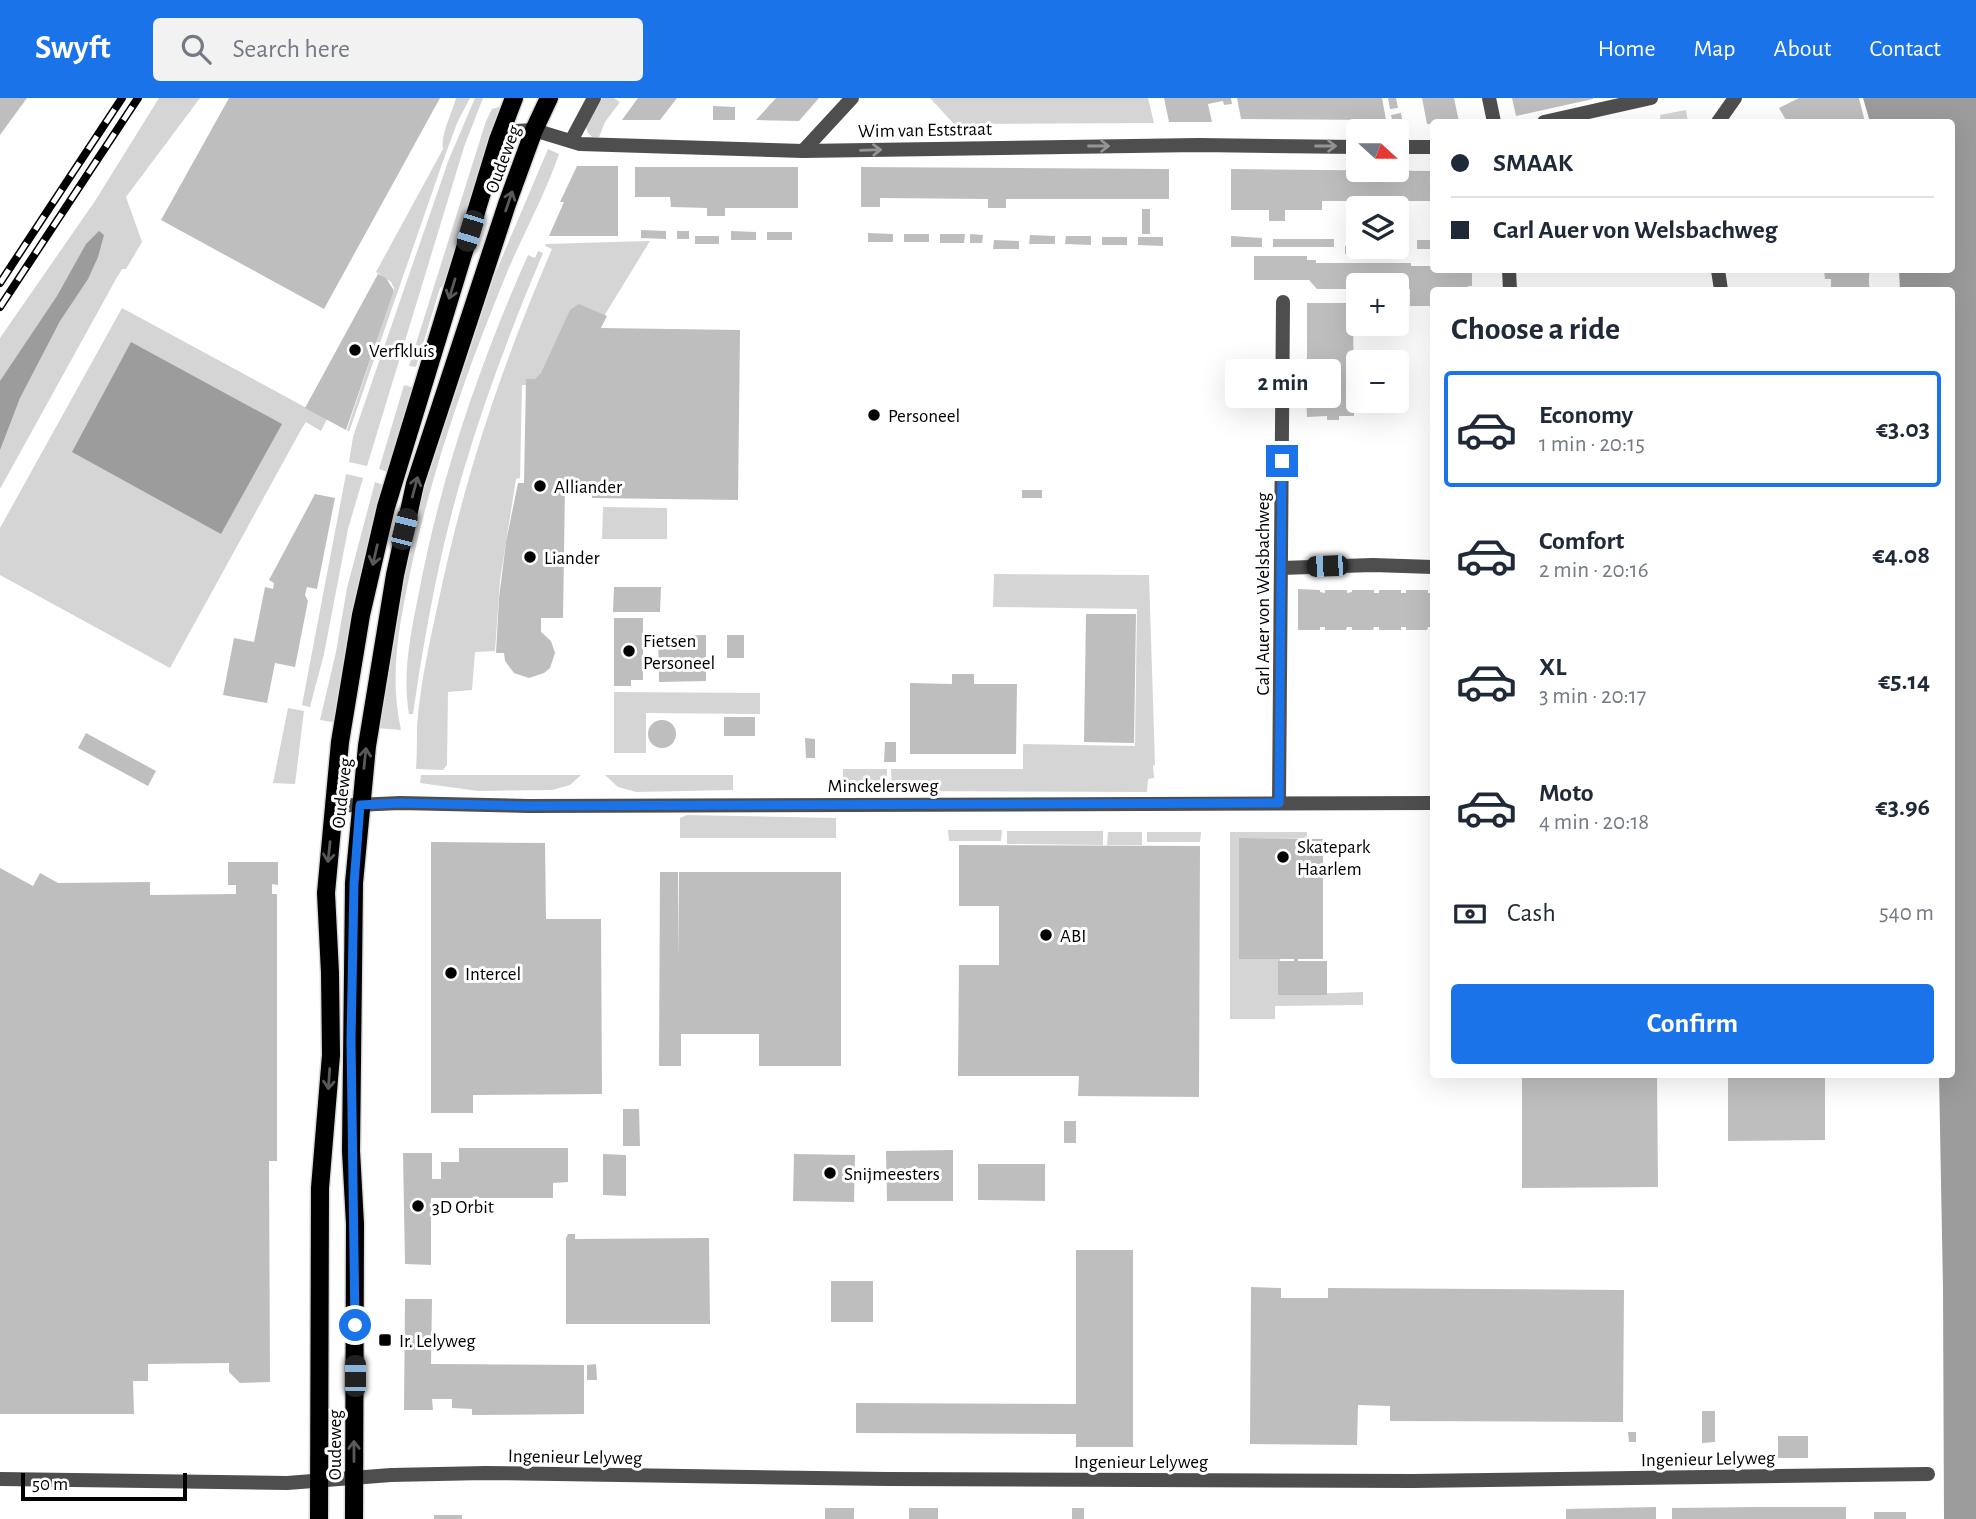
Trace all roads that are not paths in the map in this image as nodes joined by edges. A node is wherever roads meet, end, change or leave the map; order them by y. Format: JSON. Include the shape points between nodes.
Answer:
{"nodes":[{"id":1,"x":514,"y":98,"type":"edge"},
{"id":2,"x":549,"y":98,"type":"edge"},
{"id":3,"x":594,"y":98,"type":"edge"},
{"id":4,"x":852,"y":98,"type":"edge"},
{"id":5,"x":1489,"y":98,"type":"edge"},
{"id":6,"x":1651,"y":98,"type":"edge"},
{"id":7,"x":1735,"y":98,"type":"edge"},
{"id":8,"x":1493,"y":119,"type":"edge"},
{"id":9,"x":1557,"y":119,"type":"edge"},
{"id":10,"x":1720,"y":119,"type":"edge"},
{"id":11,"x":534,"y":130,"type":"junction"},
{"id":12,"x":498,"y":141,"type":"junction"},
{"id":13,"x":571,"y":141,"type":"junction"},
{"id":14,"x":1346,"y":146,"type":"edge"},
{"id":15,"x":1409,"y":147,"type":"edge"},
{"id":16,"x":1430,"y":147,"type":"edge"},
{"id":17,"x":803,"y":151,"type":"junction"},
{"id":18,"x":1283,"y":302,"type":"dead end"},
{"id":19,"x":1430,"y":567,"type":"edge"},
{"id":20,"x":1281,"y":568,"type":"junction"},
{"id":21,"x":1279,"y":803,"type":"junction"},
{"id":22,"x":1430,"y":803,"type":"edge"},
{"id":23,"x":360,"y":805,"type":"junction"},
{"id":24,"x":334,"y":806,"type":"junction"},
{"id":25,"x":1928,"y":1474,"type":"dead end"},
{"id":26,"x":355,"y":1478,"type":"junction"},
{"id":27,"x":0,"y":1479,"type":"edge"},
{"id":28,"x":319,"y":1480,"type":"junction"},
{"id":29,"x":319,"y":1519,"type":"edge"},
{"id":30,"x":354,"y":1519,"type":"edge"}],
"edges":[{"from":1,"to":12,"type":"main road","name":"Oudeweg"},
{"from":2,"to":11,"type":"main road","name":"Oudeweg"},
{"from":3,"to":13,"type":"street"},
{"from":4,"to":17,"type":"street"},
{"from":5,"to":8,"type":"street"},
{"from":6,"to":9,"type":"street"},
{"from":7,"to":10,"type":"street"},
{"from":11,"to":12,"type":"street","via":[[515,131]]},
{"from":11,"to":13,"type":"street","name":"Wim van Eststraat"},
{"from":23,"to":11,"type":"main road","name":"Oudeweg","one_way":true,"via":[[373,700],[415,484]]},
{"from":12,"to":24,"type":"main road","name":"Oudeweg","one_way":true,"via":[[386,507],[361,615]]},
{"from":13,"to":17,"type":"street","name":"Wim van Eststraat"},
{"from":17,"to":14,"type":"street","name":"Wim van Eststraat","one_way":true},
{"from":15,"to":16,"type":"street"},
{"from":18,"to":20,"type":"street","name":"Carl Auer von Welsbachweg"},
{"from":19,"to":20,"type":"street"},
{"from":20,"to":21,"type":"street","name":"Carl Auer von Welsbachweg"},
{"from":21,"to":22,"type":"street","name":"Minckelersweg"},
{"from":21,"to":23,"type":"street","name":"Minckelersweg"},
{"from":23,"to":24,"type":"street","name":"Minckelersweg"},
{"from":26,"to":23,"type":"main road","name":"Oudeweg","one_way":true,"via":[[351,1040]]},
{"from":24,"to":28,"type":"main road","name":"Oudeweg","one_way":true,"via":[[326,892],[331,1055],[320,1188]]},
{"from":25,"to":26,"type":"street","name":"Ingenieur Lelyweg","via":[[1413,1481],[485,1474]]},
{"from":26,"to":28,"type":"street","name":"Ingenieur Lelyweg"},
{"from":26,"to":30,"type":"main road","name":"Oudeweg"},
{"from":27,"to":28,"type":"street","name":"Ingenieur Lelyweg"},
{"from":28,"to":29,"type":"main road","name":"Oudeweg"}]}
